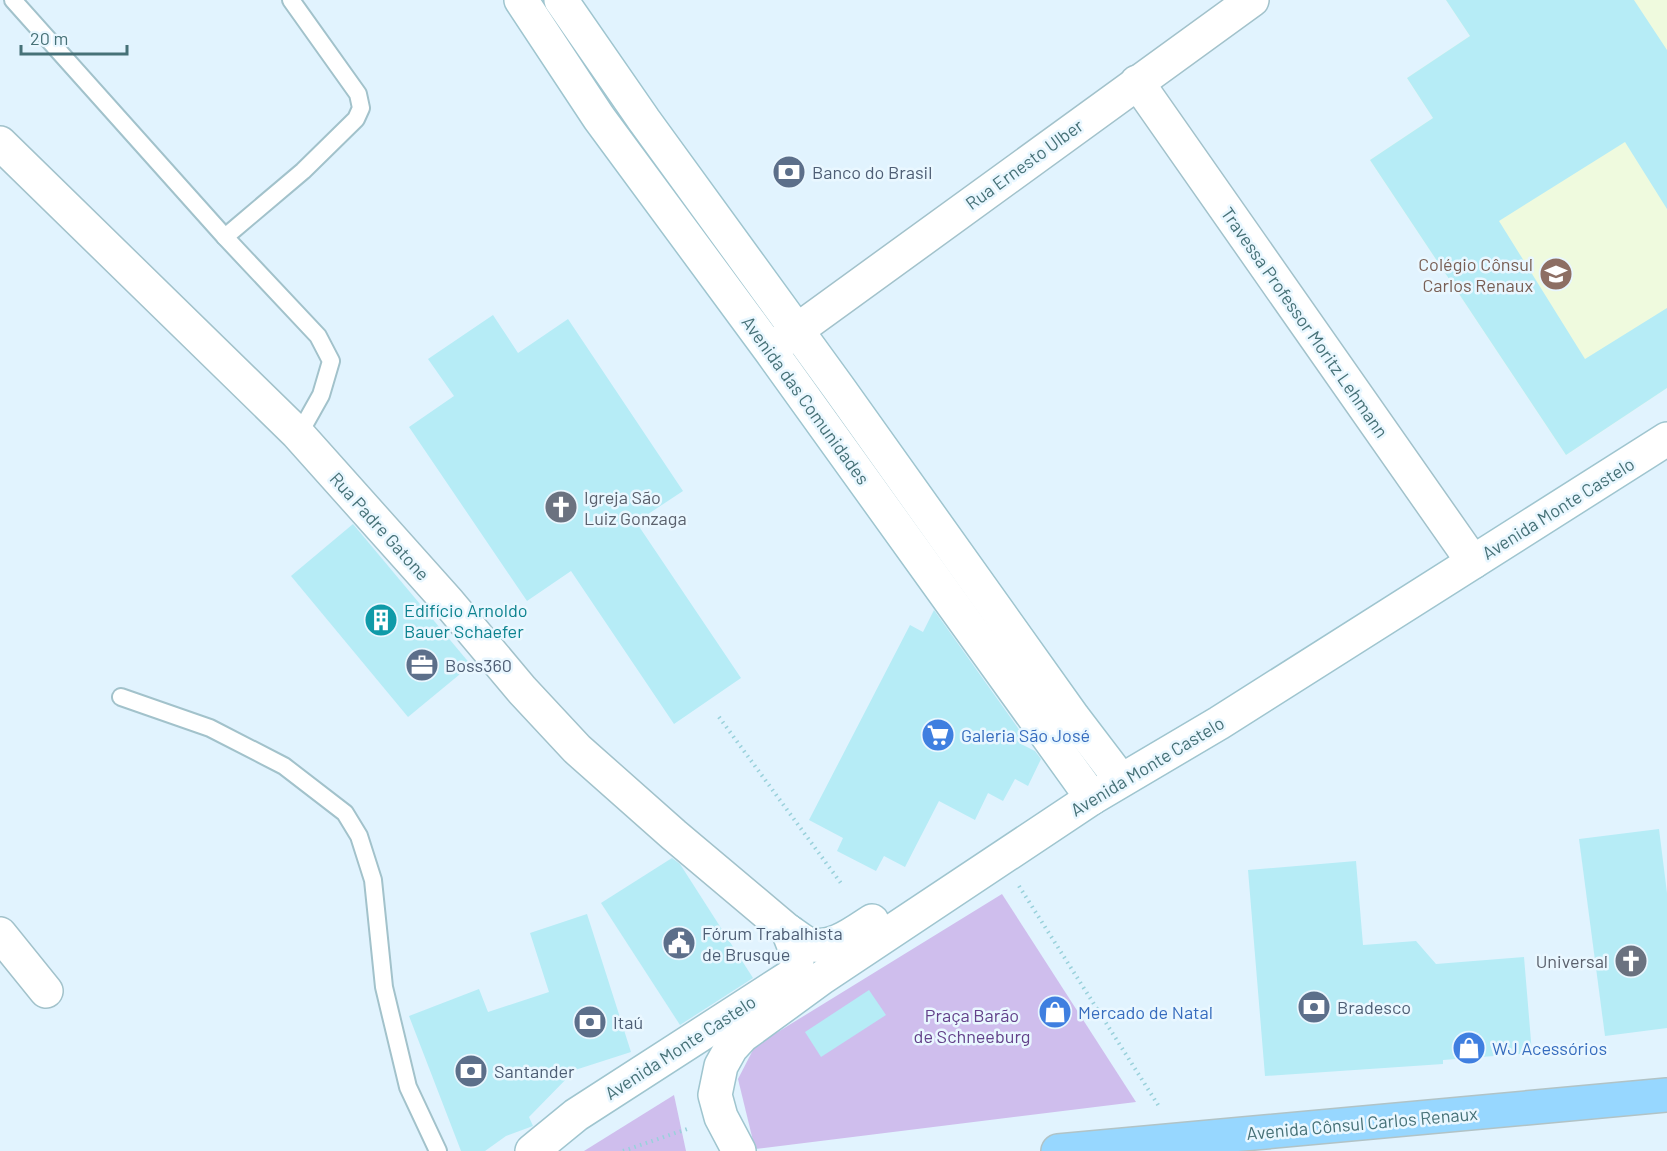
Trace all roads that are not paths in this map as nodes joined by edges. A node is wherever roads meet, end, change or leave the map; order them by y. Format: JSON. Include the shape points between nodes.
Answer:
{"nodes":[{"id":1,"x":12,"y":0,"type":"edge"},
{"id":2,"x":291,"y":0,"type":"edge"},
{"id":3,"x":1252,"y":0,"type":"edge"},
{"id":4,"x":562,"y":2,"type":"edge"},
{"id":5,"x":527,"y":10,"type":"edge"},
{"id":6,"x":600,"y":59,"type":"junction"},
{"id":7,"x":569,"y":76,"type":"junction"},
{"id":8,"x":1137,"y":82,"type":"junction"},
{"id":9,"x":0,"y":143,"type":"edge"},
{"id":10,"x":225,"y":237,"type":"junction"},
{"id":11,"x":797,"y":330,"type":"junction"},
{"id":12,"x":770,"y":350,"type":"junction"},
{"id":13,"x":298,"y":436,"type":"junction"},
{"id":14,"x":1667,"y":439,"type":"edge"},
{"id":15,"x":1473,"y":562,"type":"junction"},
{"id":16,"x":962,"y":588,"type":"junction"},
{"id":17,"x":121,"y":698,"type":"dead end"},
{"id":18,"x":1061,"y":726,"type":"junction"},
{"id":19,"x":1121,"y":780,"type":"junction"},
{"id":20,"x":1092,"y":798,"type":"junction"},
{"id":21,"x":995,"y":862,"type":"junction"},
{"id":22,"x":788,"y":931,"type":"junction"},
{"id":23,"x":0,"y":934,"type":"edge"},
{"id":24,"x":46,"y":991,"type":"dead end"},
{"id":25,"x":1667,"y":1095,"type":"edge"},
{"id":26,"x":438,"y":1151,"type":"edge"},
{"id":27,"x":532,"y":1151,"type":"edge"},
{"id":28,"x":739,"y":1151,"type":"edge"},
{"id":29,"x":1058,"y":1151,"type":"edge"}],
"edges":[{"from":1,"to":10,"type":"lane"},
{"from":2,"to":10,"type":"lane","via":[[358,94],[361,108],[356,119],[303,171]]},
{"from":3,"to":8,"type":"main road","name":"Rua Ernesto Ulber"},
{"from":4,"to":5,"type":"main road"},
{"from":4,"to":6,"type":"main road","name":"Avenida das Comunidades"},
{"from":5,"to":7,"type":"main road","name":"Avenida das Comunidades"},
{"from":6,"to":7,"type":"main road"},
{"from":6,"to":11,"type":"main road","name":"Avenida das Comunidades"},
{"from":7,"to":12,"type":"main road","name":"Avenida das Comunidades"},
{"from":8,"to":11,"type":"main road","name":"Rua Ernesto Ulber"},
{"from":8,"to":15,"type":"main road","name":"Travessa Professor Moritz Lehmann"},
{"from":9,"to":13,"type":"main road","name":"Rua Padre Gatone"},
{"from":10,"to":13,"type":"lane","via":[[318,336],[331,361],[321,395]]},
{"from":11,"to":12,"type":"main road","name":"Rua Ernesto Ulber"},
{"from":11,"to":16,"type":"main road","name":"Avenida das Comunidades"},
{"from":12,"to":16,"type":"main road","name":"Avenida das Comunidades"},
{"from":13,"to":22,"type":"main road","name":"Rua Padre Gatone","via":[[577,749]]},
{"from":14,"to":15,"type":"main road","name":"Avenida Monte Castelo"},
{"from":15,"to":19,"type":"main road","name":"Avenida Monte Castelo","via":[[1219,723]]},
{"from":16,"to":18,"type":"main road","name":"Avenida das Comunidades"},
{"from":17,"to":26,"type":"lane","via":[[210,728],[284,766],[345,813],[360,836],[373,880],[384,987],[408,1087]]},
{"from":18,"to":19,"type":"main road","name":"Avenida das Comunidades"},
{"from":18,"to":20,"type":"main road","name":"Avenida das Comunidades"},
{"from":19,"to":20,"type":"main road","name":"Avenida Monte Castelo"},
{"from":20,"to":21,"type":"main road","name":"Avenida Monte Castelo"},
{"from":21,"to":22,"type":"main road","name":"Rua Padre Gatone","via":[[932,881],[852,934],[826,945],[809,944]]},
{"from":21,"to":28,"type":"main road","name":"Avenida Monte Castelo","via":[[823,977],[730,1048],[721,1066],[715,1095],[721,1117]]},
{"from":22,"to":27,"type":"main road","name":"Avenida Monte Castelo","via":[[798,958],[793,975],[576,1115]]},
{"from":23,"to":24,"type":"main road"},
{"from":25,"to":29,"type":"main road","name":"Avenida Cônsul Carlos Renaux"}]}
